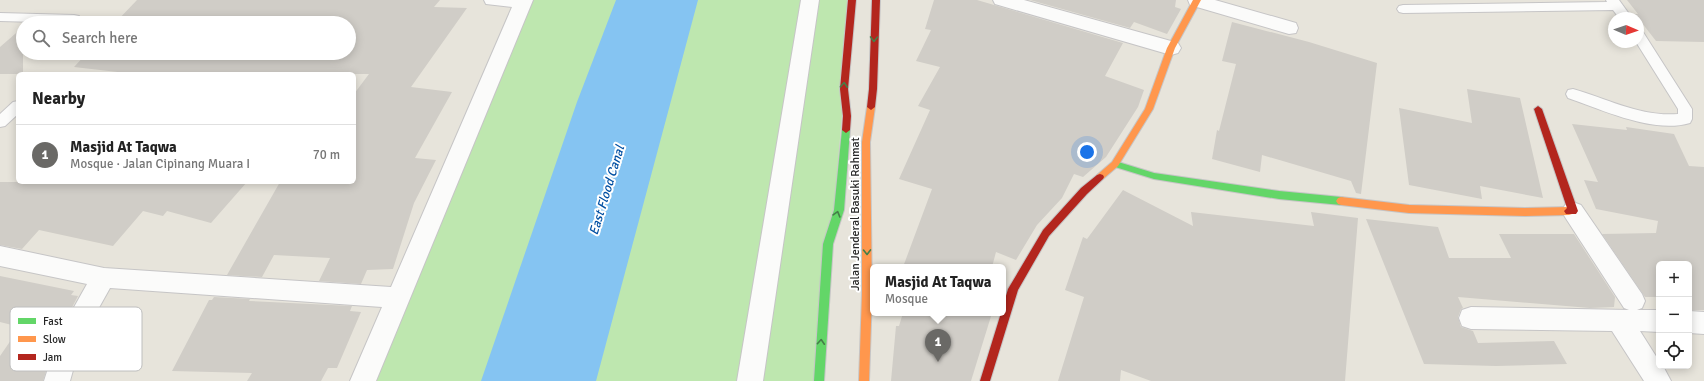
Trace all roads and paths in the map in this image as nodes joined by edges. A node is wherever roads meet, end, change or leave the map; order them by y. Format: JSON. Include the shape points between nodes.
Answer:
{"nodes":[{"id":1,"x":493,"y":0,"type":"edge"},
{"id":2,"x":810,"y":0,"type":"edge"},
{"id":3,"x":852,"y":0,"type":"edge"},
{"id":4,"x":876,"y":0,"type":"edge"},
{"id":5,"x":1002,"y":0,"type":"edge"},
{"id":6,"x":1197,"y":0,"type":"edge"},
{"id":7,"x":523,"y":1,"type":"edge"},
{"id":8,"x":1615,"y":3,"type":"edge"},
{"id":9,"x":1403,"y":9,"type":"dead end"},
{"id":10,"x":1622,"y":12,"type":"edge"},
{"id":11,"x":0,"y":17,"type":"edge"},
{"id":12,"x":16,"y":17,"type":"edge"},
{"id":13,"x":1288,"y":28,"type":"dead end"},
{"id":14,"x":1644,"y":44,"type":"edge"},
{"id":15,"x":1171,"y":48,"type":"junction"},
{"id":16,"x":1573,"y":94,"type":"dead end"},
{"id":17,"x":16,"y":108,"type":"edge"},
{"id":18,"x":1538,"y":109,"type":"dead end"},
{"id":19,"x":0,"y":122,"type":"edge"},
{"id":20,"x":1115,"y":164,"type":"junction"},
{"id":21,"x":1573,"y":211,"type":"junction"},
{"id":22,"x":0,"y":256,"type":"edge"},
{"id":23,"x":104,"y":278,"type":"junction"},
{"id":24,"x":398,"y":298,"type":"junction"},
{"id":25,"x":1632,"y":301,"type":"dead end"},
{"id":26,"x":87,"y":307,"type":"edge"},
{"id":27,"x":1006,"y":313,"type":"edge"},
{"id":28,"x":1005,"y":316,"type":"edge"},
{"id":29,"x":1471,"y":318,"type":"dead end"},
{"id":30,"x":1619,"y":321,"type":"junction"},
{"id":31,"x":1656,"y":321,"type":"edge"},
{"id":32,"x":1692,"y":322,"type":"edge"},
{"id":33,"x":1704,"y":323,"type":"edge"},
{"id":34,"x":60,"y":371,"type":"edge"},
{"id":35,"x":57,"y":381,"type":"edge"},
{"id":36,"x":363,"y":381,"type":"edge"},
{"id":37,"x":750,"y":381,"type":"edge"},
{"id":38,"x":819,"y":381,"type":"edge"},
{"id":39,"x":864,"y":381,"type":"edge"},
{"id":40,"x":985,"y":381,"type":"edge"},
{"id":41,"x":1658,"y":381,"type":"edge"}],
"edges":[{"from":1,"to":7,"type":"street"},
{"from":2,"to":37,"type":"street"},
{"from":38,"to":3,"type":"street","name":"Jalan Jenderal Basuki Rahmat","one_way":true,"via":[[828,244],[839,210],[847,116],[844,89]]},
{"from":4,"to":39,"type":"street","name":"Jalan Jenderal Basuki Rahmat","one_way":true,"via":[[872,89],[866,142],[867,294]]},
{"from":5,"to":15,"type":"street"},
{"from":6,"to":13,"type":"street"},
{"from":6,"to":15,"type":"street"},
{"from":7,"to":24,"type":"street"},
{"from":8,"to":9,"type":"lane"},
{"from":8,"to":10,"type":"lane"},
{"from":11,"to":12,"type":"lane"},
{"from":14,"to":16,"type":"lane","via":[[1685,109],[1685,119],[1650,119]]},
{"from":15,"to":20,"type":"street","via":[[1149,109]]},
{"from":17,"to":19,"type":"lane"},
{"from":18,"to":21,"type":"street"},
{"from":20,"to":21,"type":"street","via":[[1154,176],[1294,197],[1409,209]]},
{"from":20,"to":27,"type":"street","via":[[1084,192],[1046,233],[1013,290]]},
{"from":21,"to":25,"type":"street"},
{"from":22,"to":23,"type":"street"},
{"from":23,"to":24,"type":"street"},
{"from":23,"to":26,"type":"street"},
{"from":24,"to":36,"type":"street"},
{"from":28,"to":40,"type":"street"},
{"from":29,"to":30,"type":"street"},
{"from":30,"to":31,"type":"street"},
{"from":30,"to":41,"type":"street"},
{"from":32,"to":33,"type":"street"},
{"from":34,"to":35,"type":"street"}]}
